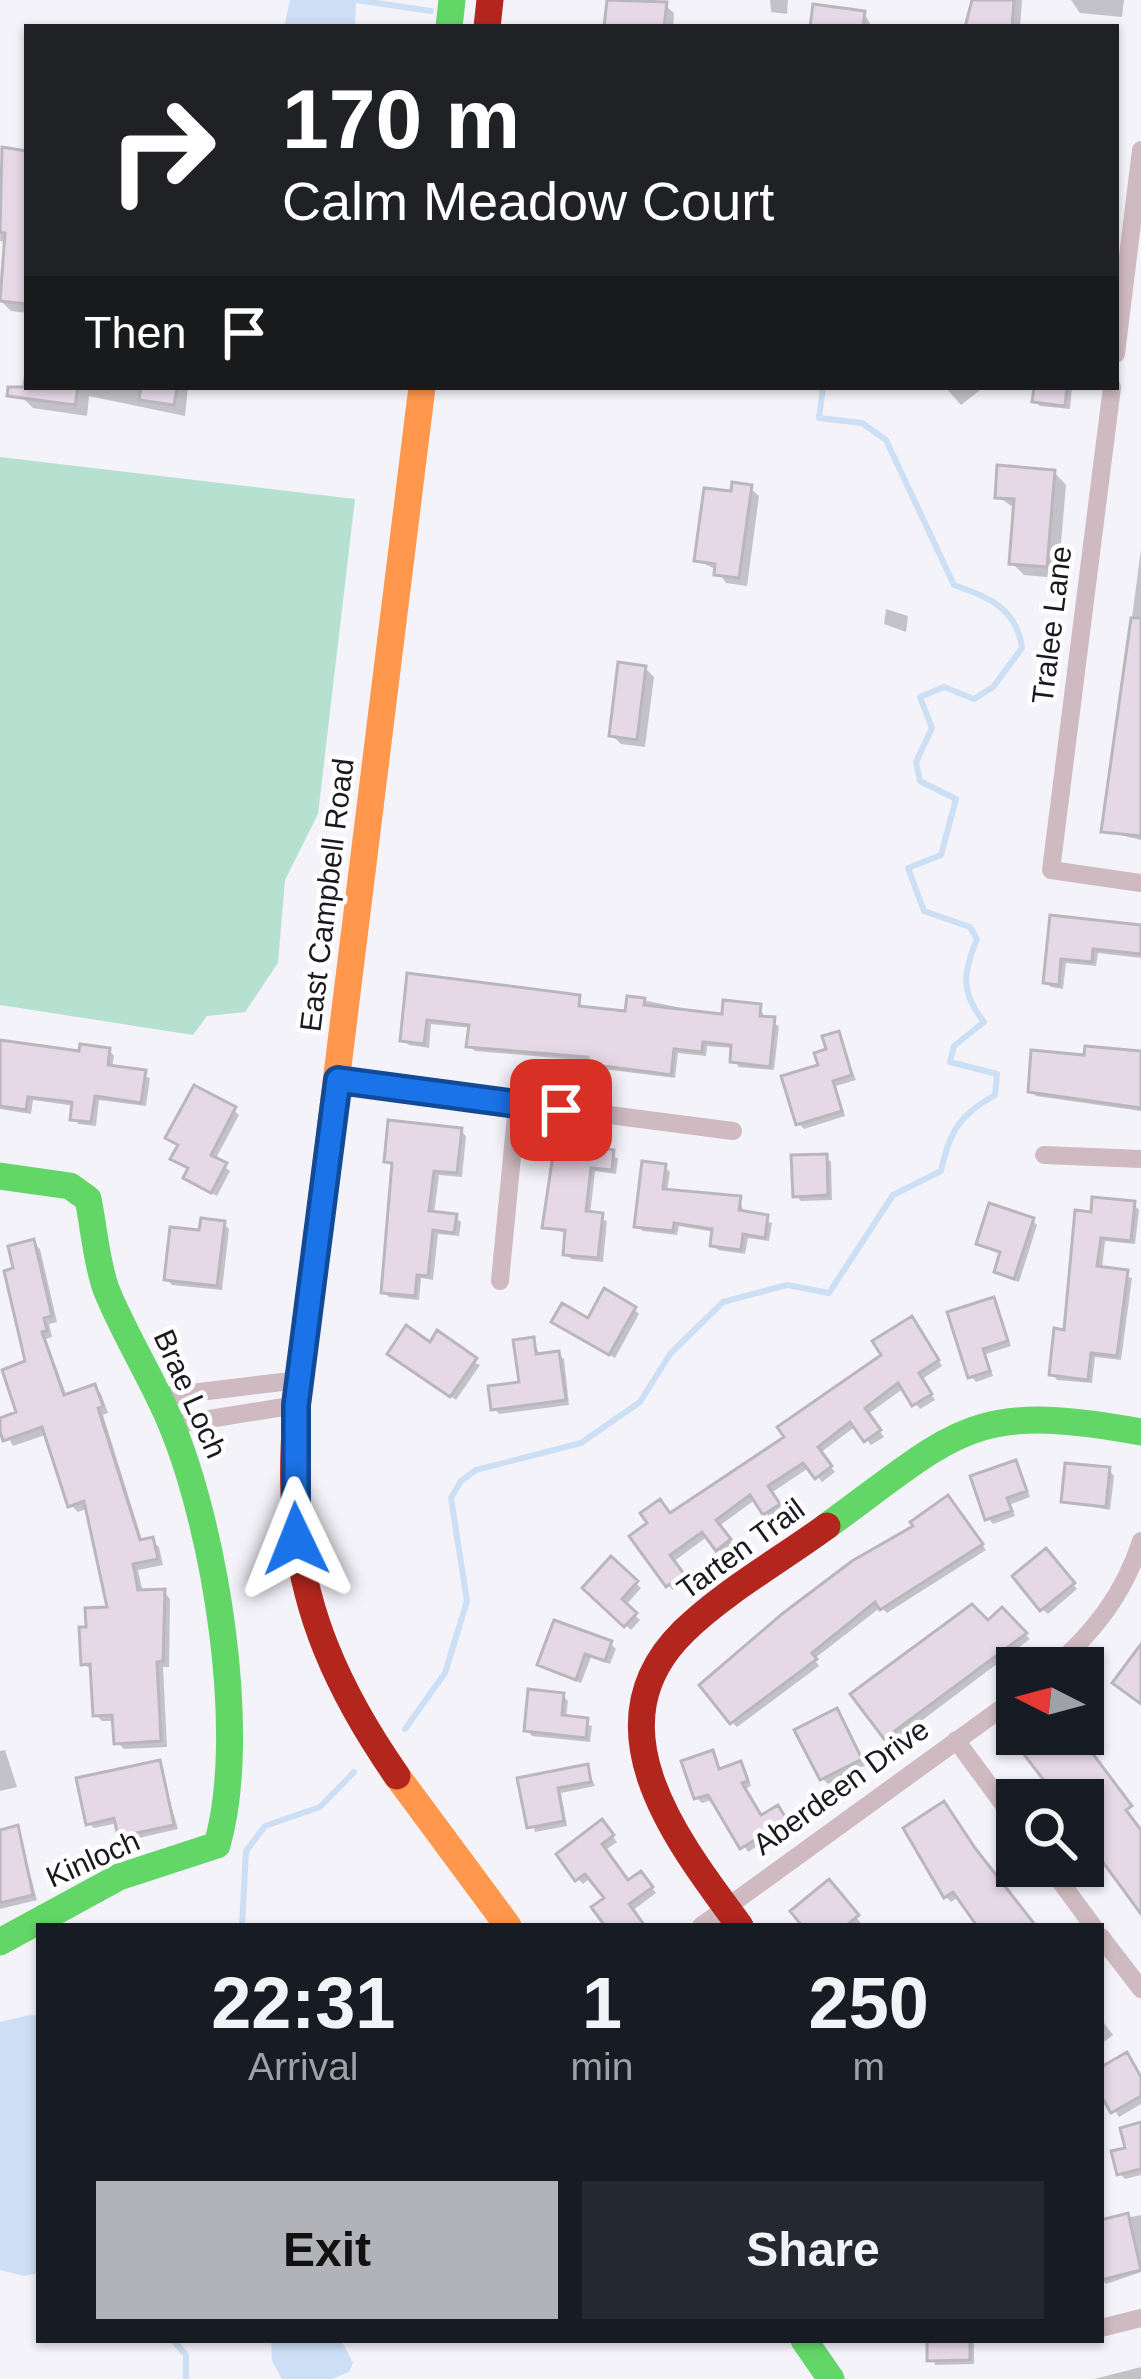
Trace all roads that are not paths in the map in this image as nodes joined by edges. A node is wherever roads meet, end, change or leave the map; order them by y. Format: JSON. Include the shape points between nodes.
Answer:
{"nodes":[{"id":1,"x":1141,"y":150,"type":"edge"},
{"id":2,"x":1119,"y":330,"type":"edge"},
{"id":3,"x":422,"y":390,"type":"edge"},
{"id":4,"x":1112,"y":390,"type":"edge"},
{"id":5,"x":1141,"y":883,"type":"edge"},
{"id":6,"x":338,"y":1080,"type":"junction"},
{"id":7,"x":518,"y":1105,"type":"junction"},
{"id":8,"x":734,"y":1131,"type":"dead end"},
{"id":9,"x":1044,"y":1155,"type":"dead end"},
{"id":10,"x":1141,"y":1159,"type":"edge"},
{"id":11,"x":0,"y":1175,"type":"edge"},
{"id":12,"x":500,"y":1281,"type":"dead end"},
{"id":13,"x":298,"y":1392,"type":"junction"},
{"id":14,"x":158,"y":1397,"type":"junction"},
{"id":15,"x":172,"y":1425,"type":"junction"},
{"id":16,"x":1141,"y":1432,"type":"edge"},
{"id":17,"x":1141,"y":1541,"type":"edge"},
{"id":18,"x":1078,"y":1647,"type":"edge"},
{"id":19,"x":996,"y":1711,"type":"edge"},
{"id":20,"x":956,"y":1740,"type":"junction"},
{"id":21,"x":996,"y":1794,"type":"edge"},
{"id":22,"x":217,"y":1845,"type":"joint"},
{"id":23,"x":1064,"y":1887,"type":"edge"},
{"id":24,"x":733,"y":1917,"type":"edge"},
{"id":25,"x":506,"y":1923,"type":"edge"},
{"id":26,"x":1091,"y":1923,"type":"edge"},
{"id":27,"x":1104,"y":1941,"type":"edge"},
{"id":28,"x":0,"y":1942,"type":"edge"},
{"id":29,"x":1141,"y":1989,"type":"edge"},
{"id":30,"x":1141,"y":2318,"type":"edge"},
{"id":31,"x":1104,"y":2327,"type":"edge"},
{"id":32,"x":806,"y":2343,"type":"edge"},
{"id":33,"x":831,"y":2379,"type":"edge"}],
"edges":[{"from":1,"to":2,"type":"street"},
{"from":3,"to":6,"type":"street","name":"East Campbell Road"},
{"from":4,"to":5,"type":"street","name":"Tralee Lane","via":[[1052,870]]},
{"from":6,"to":7,"type":"street"},
{"from":6,"to":13,"type":"street","name":"East Campbell Road"},
{"from":7,"to":8,"type":"street"},
{"from":7,"to":12,"type":"street"},
{"from":9,"to":10,"type":"street"},
{"from":11,"to":14,"type":"street","name":"Brae Loch","via":[[81,1191],[105,1286]]},
{"from":13,"to":14,"type":"street"},
{"from":13,"to":15,"type":"street"},
{"from":13,"to":25,"type":"street","name":"East Campbell Road","via":[[298,1566],[331,1665]]},
{"from":14,"to":15,"type":"street","name":"Brae Loch"},
{"from":15,"to":22,"type":"street","name":"Brae Loch","via":[[201,1509],[223,1625],[224,1821]]},
{"from":16,"to":24,"type":"street","name":"Tarten Trail","via":[[1028,1413],[953,1435],[654,1661],[638,1741],[662,1809]]},
{"from":17,"to":18,"type":"street","via":[[1116,1600]]},
{"from":19,"to":20,"type":"street","name":"Aberdeen Drive"},
{"from":20,"to":21,"type":"street"},
{"from":20,"to":24,"type":"street","name":"Aberdeen Drive"},
{"from":22,"to":28,"type":"street","name":"Kinloch","via":[[119,1877]]},
{"from":23,"to":26,"type":"street"},
{"from":27,"to":29,"type":"street"},
{"from":30,"to":31,"type":"street"},
{"from":32,"to":33,"type":"street"}]}
